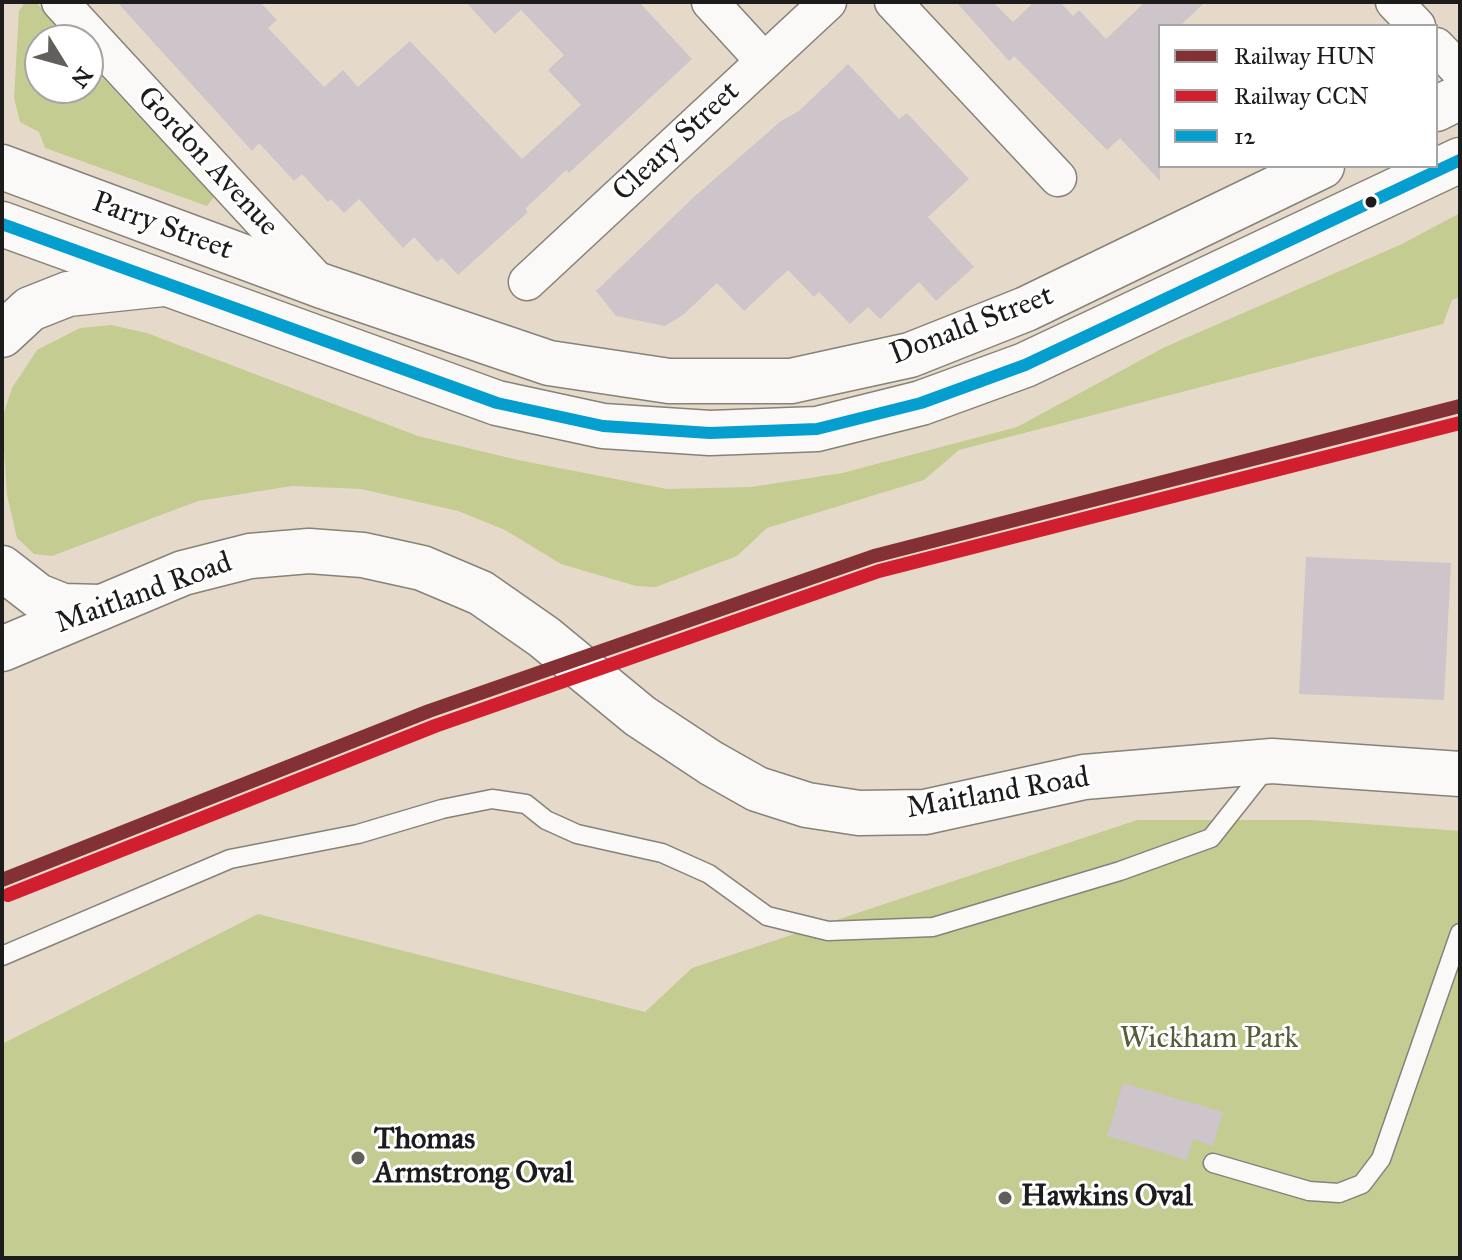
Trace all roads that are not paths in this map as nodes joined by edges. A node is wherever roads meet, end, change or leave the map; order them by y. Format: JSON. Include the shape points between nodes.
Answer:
{"nodes":[{"id":1,"x":60,"y":2,"type":"edge"},
{"id":2,"x":710,"y":2,"type":"edge"},
{"id":3,"x":828,"y":2,"type":"edge"},
{"id":4,"x":893,"y":2,"type":"edge"},
{"id":5,"x":1394,"y":2,"type":"edge"},
{"id":6,"x":1415,"y":24,"type":"edge"},
{"id":7,"x":1438,"y":48,"type":"edge"},
{"id":8,"x":764,"y":61,"type":"junction"},
{"id":9,"x":1460,"y":71,"type":"edge"},
{"id":10,"x":1460,"y":97,"type":"edge"},
{"id":11,"x":1438,"y":108,"type":"edge"},
{"id":12,"x":1460,"y":160,"type":"edge"},
{"id":13,"x":2,"y":167,"type":"edge"},
{"id":14,"x":1318,"y":168,"type":"edge"},
{"id":15,"x":1058,"y":178,"type":"dead end"},
{"id":16,"x":2,"y":224,"type":"edge"},
{"id":17,"x":527,"y":282,"type":"dead end"},
{"id":18,"x":163,"y":284,"type":"junction"},
{"id":19,"x":322,"y":286,"type":"junction"},
{"id":20,"x":2,"y":335,"type":"edge"},
{"id":21,"x":2,"y":568,"type":"edge"},
{"id":22,"x":101,"y":607,"type":"junction"},
{"id":23,"x":2,"y":649,"type":"edge"},
{"id":24,"x":1272,"y":761,"type":"junction"},
{"id":25,"x":1460,"y":774,"type":"edge"},
{"id":26,"x":1460,"y":933,"type":"edge"},
{"id":27,"x":2,"y":956,"type":"edge"},
{"id":28,"x":1213,"y":1163,"type":"dead end"}],
"edges":[{"from":1,"to":19,"type":"street","name":"Gordon Avenue"},
{"from":2,"to":8,"type":"street"},
{"from":3,"to":8,"type":"street","name":"Cleary Street"},
{"from":4,"to":15,"type":"street"},
{"from":5,"to":6,"type":"street"},
{"from":7,"to":9,"type":"street"},
{"from":8,"to":17,"type":"street","name":"Cleary Street"},
{"from":10,"to":11,"type":"main road"},
{"from":12,"to":18,"type":"main road","name":"Donald Street","via":[[1025,365],[921,403],[817,429],[710,433],[603,426],[512,406]]},
{"from":13,"to":19,"type":"main road","name":"Parry Street"},
{"from":14,"to":19,"type":"main road","name":"Donald Street","via":[[1026,309],[910,355],[791,381],[669,381],[549,363]]},
{"from":16,"to":18,"type":"main road","name":"Parry Street"},
{"from":18,"to":20,"type":"main road","via":[[68,294],[30,309]]},
{"from":21,"to":22,"type":"main road","via":[[38,596],[63,606]]},
{"from":22,"to":23,"type":"main road","name":"Maitland Road"},
{"from":22,"to":24,"type":"main road","name":"Maitland Road","via":[[183,573],[250,556],[309,551],[363,555],[422,568],[481,593],[640,716],[757,789],[807,805],[859,813],[925,812],[1084,777]]},
{"from":24,"to":25,"type":"main road","name":"Maitland Road"},
{"from":24,"to":27,"type":"lane","via":[[1211,838],[933,927],[828,931],[767,916],[709,874],[662,853],[577,834],[526,804],[492,799],[358,834],[230,859]]},
{"from":26,"to":28,"type":"lane","via":[[1381,1159],[1362,1184],[1339,1193],[1309,1191]]}]}
